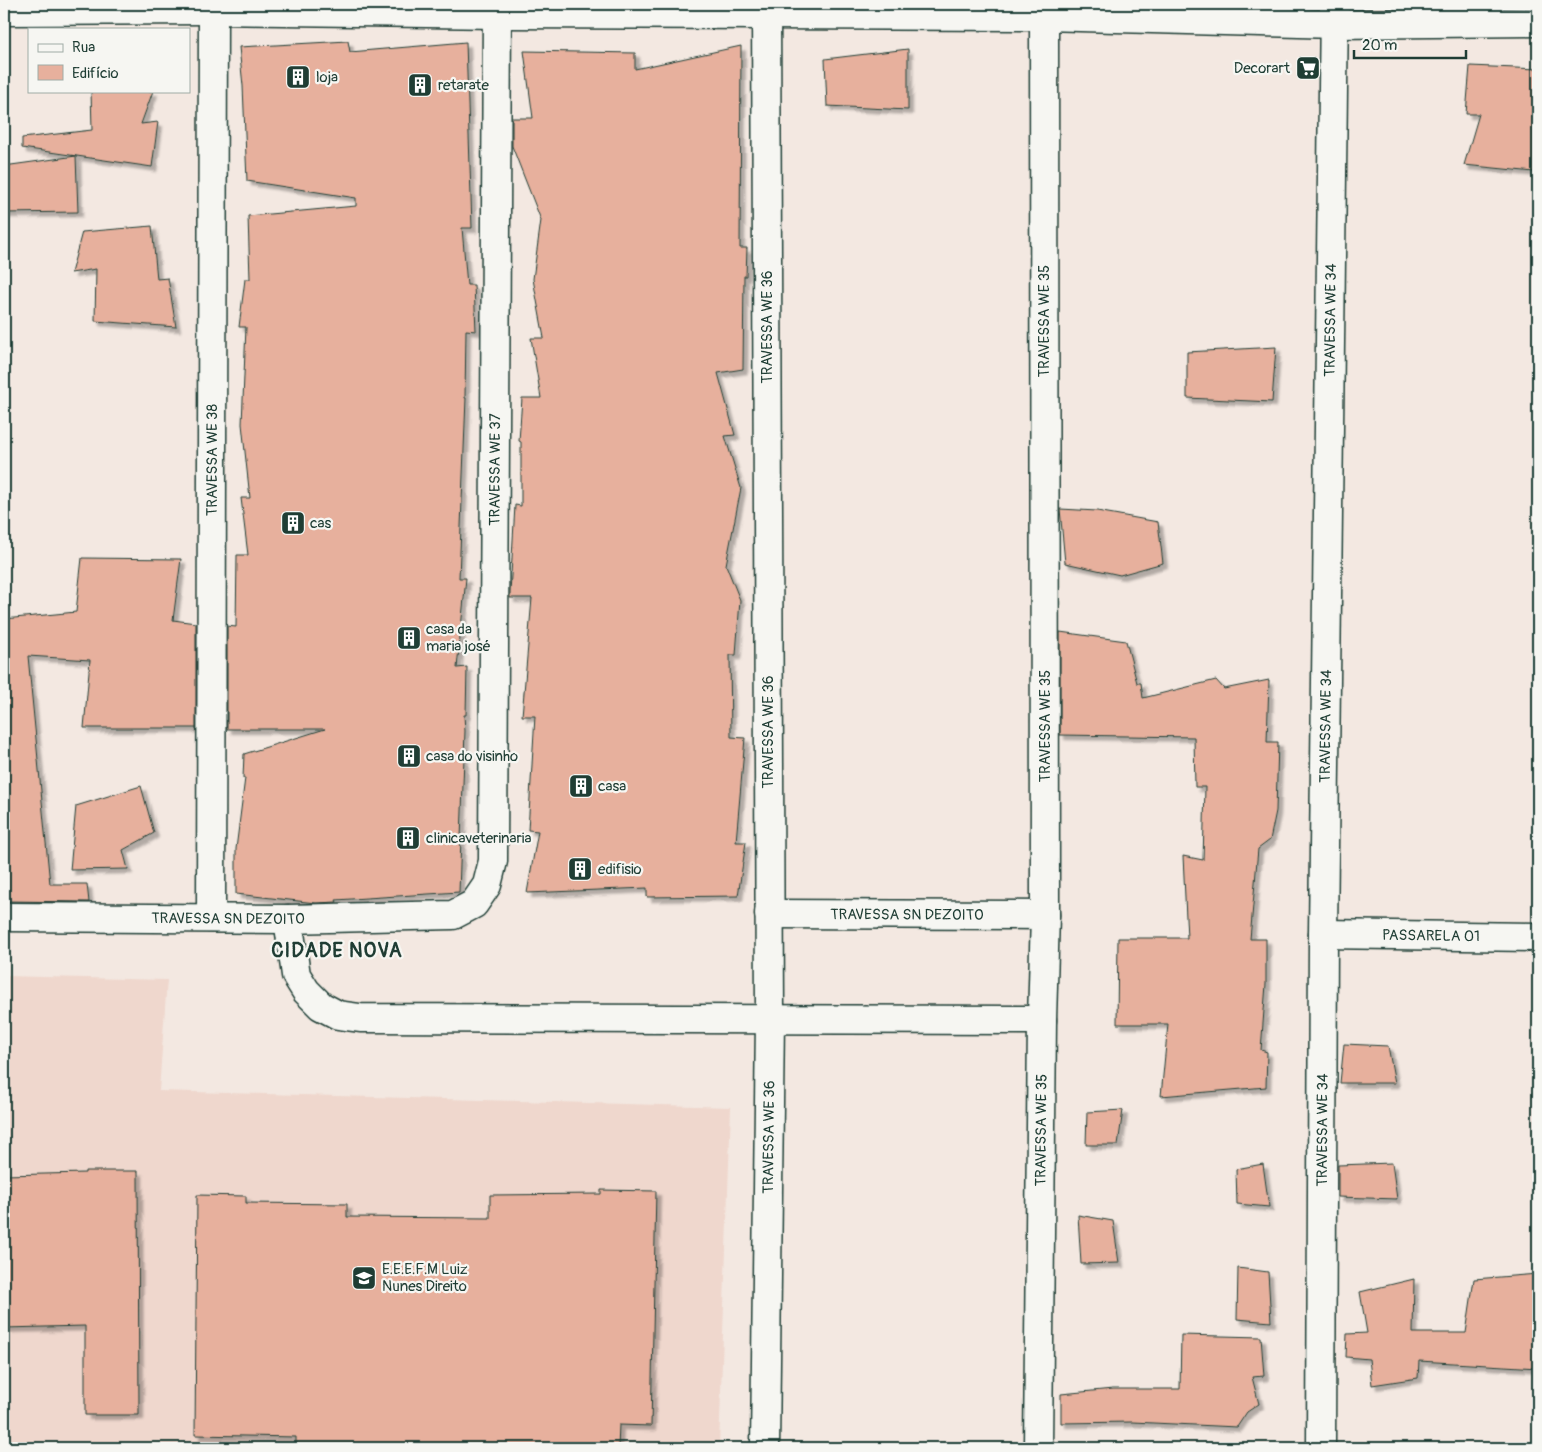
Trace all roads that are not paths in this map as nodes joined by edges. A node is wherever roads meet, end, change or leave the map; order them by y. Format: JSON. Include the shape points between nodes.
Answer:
{"nodes":[{"id":1,"x":213,"y":7,"type":"edge"},
{"id":2,"x":497,"y":9,"type":"edge"},
{"id":3,"x":766,"y":9,"type":"edge"},
{"id":4,"x":4,"y":10,"type":"edge"},
{"id":5,"x":1044,"y":10,"type":"edge"},
{"id":6,"x":1334,"y":14,"type":"edge"},
{"id":7,"x":1538,"y":22,"type":"edge"},
{"id":8,"x":769,"y":914,"type":"junction"},
{"id":9,"x":453,"y":915,"type":"joint"},
{"id":10,"x":1045,"y":915,"type":"junction"},
{"id":11,"x":4,"y":917,"type":"edge"},
{"id":12,"x":211,"y":918,"type":"junction"},
{"id":13,"x":288,"y":919,"type":"junction"},
{"id":14,"x":1323,"y":934,"type":"junction"},
{"id":15,"x":1538,"y":937,"type":"edge"},
{"id":16,"x":770,"y":1018,"type":"junction"},
{"id":17,"x":1042,"y":1020,"type":"junction"},
{"id":18,"x":764,"y":1448,"type":"edge"},
{"id":19,"x":1038,"y":1448,"type":"edge"},
{"id":20,"x":1321,"y":1448,"type":"edge"}],
"edges":[{"from":1,"to":2,"type":"street"},
{"from":1,"to":4,"type":"street"},
{"from":1,"to":12,"type":"street","name":"TRAVESSA WE 38"},
{"from":2,"to":3,"type":"street"},
{"from":2,"to":9,"type":"street","name":"TRAVESSA WE 37","via":[[493,862],[487,885],[474,904]]},
{"from":3,"to":5,"type":"street"},
{"from":3,"to":8,"type":"street","name":"TRAVESSA WE 36"},
{"from":5,"to":6,"type":"street"},
{"from":5,"to":10,"type":"street","name":"TRAVESSA WE 35"},
{"from":6,"to":7,"type":"street"},
{"from":6,"to":14,"type":"street","name":"TRAVESSA WE 34"},
{"from":8,"to":10,"type":"street","name":"TRAVESSA SN DEZOITO"},
{"from":8,"to":16,"type":"street","name":"TRAVESSA WE 36"},
{"from":9,"to":13,"type":"street","name":"TRAVESSA SN DEZOITO"},
{"from":10,"to":17,"type":"street","name":"TRAVESSA WE 35"},
{"from":11,"to":12,"type":"street","name":"TRAVESSA SN DEZOITO"},
{"from":12,"to":13,"type":"street","name":"TRAVESSA SN DEZOITO"},
{"from":13,"to":16,"type":"street","via":[[296,975],[321,1006],[338,1015],[370,1018]]},
{"from":14,"to":15,"type":"street","name":"PASSARELA 01"},
{"from":14,"to":20,"type":"street","name":"TRAVESSA WE 34"},
{"from":16,"to":17,"type":"street"},
{"from":16,"to":18,"type":"street","name":"TRAVESSA WE 36"},
{"from":17,"to":19,"type":"street","name":"TRAVESSA WE 35"}]}
